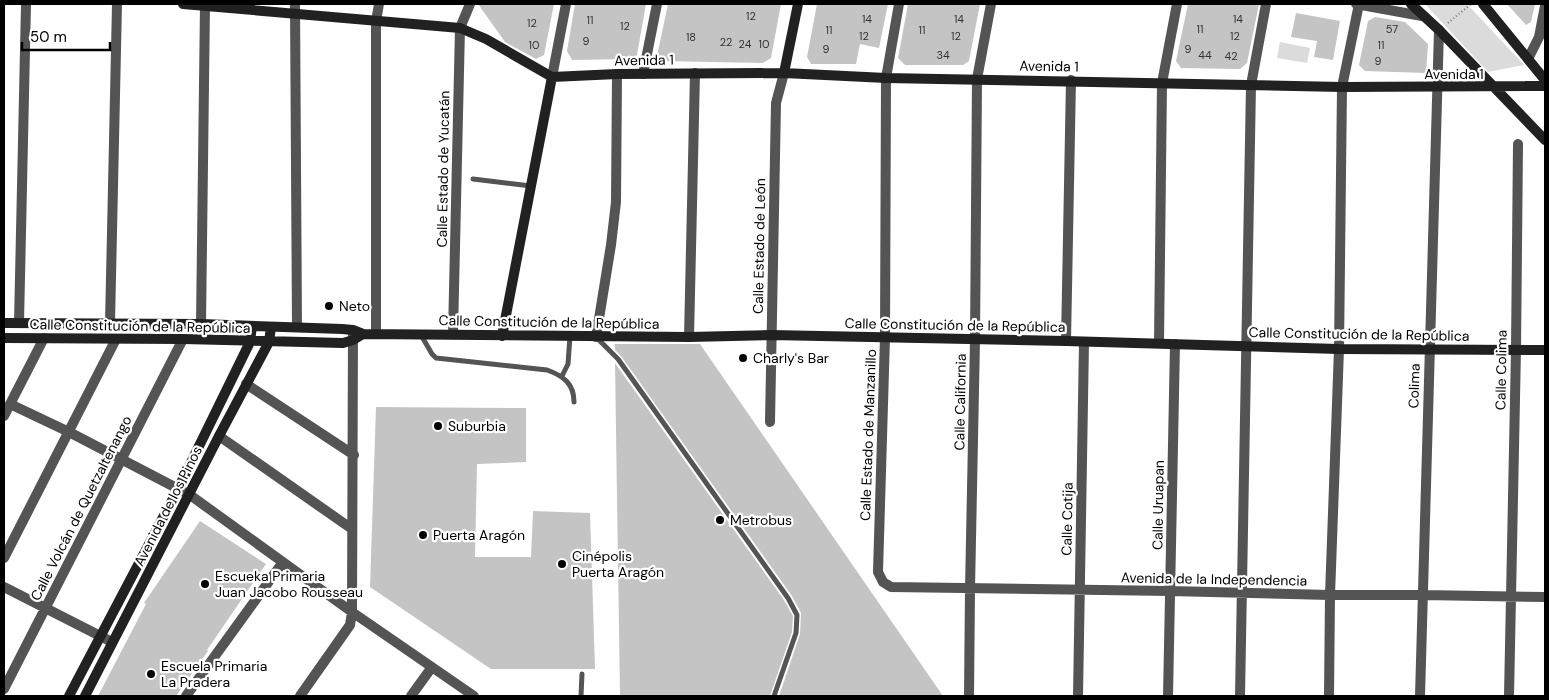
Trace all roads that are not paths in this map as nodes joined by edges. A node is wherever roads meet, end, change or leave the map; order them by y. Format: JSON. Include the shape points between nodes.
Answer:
{"nodes":[{"id":1,"x":26,"y":4,"type":"edge"},
{"id":2,"x":117,"y":4,"type":"edge"},
{"id":3,"x":183,"y":4,"type":"edge"},
{"id":4,"x":379,"y":4,"type":"edge"},
{"id":5,"x":470,"y":4,"type":"edge"},
{"id":6,"x":566,"y":4,"type":"edge"},
{"id":7,"x":657,"y":4,"type":"edge"},
{"id":8,"x":798,"y":4,"type":"edge"},
{"id":9,"x":899,"y":4,"type":"edge"},
{"id":10,"x":990,"y":4,"type":"edge"},
{"id":11,"x":1177,"y":4,"type":"edge"},
{"id":12,"x":1266,"y":4,"type":"edge"},
{"id":13,"x":1358,"y":4,"type":"edge"},
{"id":14,"x":1411,"y":4,"type":"edge"},
{"id":15,"x":1483,"y":4,"type":"edge"},
{"id":16,"x":205,"y":5,"type":"edge"},
{"id":17,"x":1545,"y":6,"type":"edge"},
{"id":18,"x":295,"y":8,"type":"edge"},
{"id":19,"x":1422,"y":16,"type":"junction"},
{"id":20,"x":376,"y":21,"type":"junction"},
{"id":21,"x":460,"y":28,"type":"junction"},
{"id":22,"x":1439,"y":30,"type":"junction"},
{"id":23,"x":1542,"y":38,"type":"edge"},
{"id":24,"x":1528,"y":59,"type":"junction"},
{"id":25,"x":695,"y":73,"type":"junction"},
{"id":26,"x":784,"y":73,"type":"junction"},
{"id":27,"x":616,"y":74,"type":"junction"},
{"id":28,"x":643,"y":74,"type":"junction"},
{"id":29,"x":552,"y":77,"type":"junction"},
{"id":30,"x":886,"y":78,"type":"junction"},
{"id":31,"x":977,"y":79,"type":"junction"},
{"id":32,"x":1071,"y":80,"type":"junction"},
{"id":33,"x":1545,"y":80,"type":"edge"},
{"id":34,"x":1162,"y":83,"type":"junction"},
{"id":35,"x":1251,"y":85,"type":"junction"},
{"id":36,"x":1545,"y":86,"type":"edge"},
{"id":37,"x":1342,"y":87,"type":"junction"},
{"id":38,"x":1437,"y":87,"type":"junction"},
{"id":39,"x":1495,"y":87,"type":"junction"},
{"id":40,"x":1545,"y":140,"type":"edge"},
{"id":41,"x":1518,"y":144,"type":"dead end"},
{"id":42,"x":472,"y":179,"type":"dead end"},
{"id":43,"x":531,"y":186,"type":"junction"},
{"id":44,"x":4,"y":323,"type":"edge"},
{"id":45,"x":20,"y":323,"type":"junction"},
{"id":46,"x":110,"y":323,"type":"junction"},
{"id":47,"x":201,"y":324,"type":"junction"},
{"id":48,"x":252,"y":326,"type":"junction"},
{"id":49,"x":271,"y":326,"type":"junction"},
{"id":50,"x":297,"y":327,"type":"junction"},
{"id":51,"x":376,"y":334,"type":"junction"},
{"id":52,"x":420,"y":334,"type":"junction"},
{"id":53,"x":453,"y":334,"type":"junction"},
{"id":54,"x":357,"y":335,"type":"junction"},
{"id":55,"x":771,"y":335,"type":"junction"},
{"id":56,"x":502,"y":336,"type":"junction"},
{"id":57,"x":570,"y":336,"type":"junction"},
{"id":58,"x":596,"y":336,"type":"junction"},
{"id":59,"x":689,"y":337,"type":"junction"},
{"id":60,"x":885,"y":337,"type":"junction"},
{"id":61,"x":4,"y":338,"type":"edge"},
{"id":62,"x":44,"y":338,"type":"junction"},
{"id":63,"x":116,"y":338,"type":"junction"},
{"id":64,"x":183,"y":340,"type":"junction"},
{"id":65,"x":975,"y":340,"type":"junction"},
{"id":66,"x":1066,"y":341,"type":"junction"},
{"id":67,"x":250,"y":342,"type":"junction"},
{"id":68,"x":269,"y":342,"type":"junction"},
{"id":69,"x":1084,"y":342,"type":"junction"},
{"id":70,"x":1159,"y":343,"type":"junction"},
{"id":71,"x":1175,"y":344,"type":"junction"},
{"id":72,"x":1246,"y":346,"type":"junction"},
{"id":73,"x":1339,"y":349,"type":"junction"},
{"id":74,"x":1429,"y":349,"type":"junction"},
{"id":75,"x":1516,"y":349,"type":"junction"},
{"id":76,"x":1545,"y":350,"type":"edge"},
{"id":77,"x":562,"y":376,"type":"junction"},
{"id":78,"x":246,"y":384,"type":"junction"},
{"id":79,"x":574,"y":402,"type":"dead end"},
{"id":80,"x":10,"y":404,"type":"junction"},
{"id":81,"x":4,"y":416,"type":"edge"},
{"id":82,"x":770,"y":422,"type":"dead end"},
{"id":83,"x":69,"y":432,"type":"junction"},
{"id":84,"x":219,"y":436,"type":"junction"},
{"id":85,"x":354,"y":455,"type":"junction"},
{"id":86,"x":121,"y":459,"type":"junction"},
{"id":87,"x":178,"y":489,"type":"junction"},
{"id":88,"x":190,"y":495,"type":"junction"},
{"id":89,"x":352,"y":530,"type":"junction"},
{"id":90,"x":4,"y":558,"type":"edge"},
{"id":91,"x":283,"y":562,"type":"junction"},
{"id":92,"x":883,"y":582,"type":"joint"},
{"id":93,"x":4,"y":587,"type":"edge"},
{"id":94,"x":970,"y":589,"type":"junction"},
{"id":95,"x":1080,"y":590,"type":"junction"},
{"id":96,"x":1170,"y":591,"type":"junction"},
{"id":97,"x":1242,"y":593,"type":"junction"},
{"id":98,"x":1330,"y":595,"type":"junction"},
{"id":99,"x":1422,"y":595,"type":"junction"},
{"id":100,"x":1510,"y":596,"type":"junction"},
{"id":101,"x":1545,"y":597,"type":"edge"},
{"id":102,"x":45,"y":608,"type":"junction"},
{"id":103,"x":352,"y":612,"type":"junction"},
{"id":104,"x":100,"y":636,"type":"junction"},
{"id":105,"x":112,"y":642,"type":"junction"},
{"id":106,"x":432,"y":667,"type":"junction"},
{"id":107,"x":582,"y":674,"type":"dead end"},
{"id":108,"x":4,"y":689,"type":"edge"},
{"id":109,"x":69,"y":696,"type":"edge"},
{"id":110,"x":85,"y":696,"type":"edge"},
{"id":111,"x":186,"y":696,"type":"edge"},
{"id":112,"x":300,"y":696,"type":"edge"},
{"id":113,"x":411,"y":696,"type":"edge"},
{"id":114,"x":474,"y":696,"type":"edge"},
{"id":115,"x":581,"y":696,"type":"edge"},
{"id":116,"x":774,"y":696,"type":"edge"},
{"id":117,"x":970,"y":696,"type":"edge"},
{"id":118,"x":1078,"y":696,"type":"edge"},
{"id":119,"x":1168,"y":696,"type":"edge"},
{"id":120,"x":1240,"y":696,"type":"edge"},
{"id":121,"x":1329,"y":696,"type":"edge"},
{"id":122,"x":1420,"y":696,"type":"edge"},
{"id":123,"x":1509,"y":696,"type":"edge"}],
"edges":[{"from":1,"to":45,"type":"street"},
{"from":2,"to":46,"type":"street"},
{"from":3,"to":16,"type":"street"},
{"from":4,"to":20,"type":"street"},
{"from":5,"to":21,"type":"street","name":"Calle Estado de Yucatán"},
{"from":6,"to":29,"type":"street"},
{"from":7,"to":28,"type":"street"},
{"from":8,"to":26,"type":"street"},
{"from":9,"to":30,"type":"street","name":"Calle Estado de Manzanillo"},
{"from":10,"to":31,"type":"street","name":"Calle California"},
{"from":11,"to":34,"type":"street"},
{"from":12,"to":35,"type":"street"},
{"from":13,"to":19,"type":"street"},
{"from":13,"to":37,"type":"street"},
{"from":14,"to":19,"type":"street"},
{"from":15,"to":24,"type":"street"},
{"from":16,"to":18,"type":"street"},
{"from":16,"to":47,"type":"street"},
{"from":17,"to":23,"type":"street"},
{"from":18,"to":20,"type":"street"},
{"from":18,"to":50,"type":"street"},
{"from":19,"to":22,"type":"street"},
{"from":20,"to":21,"type":"street"},
{"from":20,"to":51,"type":"street"},
{"from":21,"to":29,"type":"street","via":[[486,39]]},
{"from":21,"to":53,"type":"street","name":"Calle Estado de Yucatán"},
{"from":22,"to":38,"type":"street","name":"Colima"},
{"from":22,"to":39,"type":"street"},
{"from":23,"to":24,"type":"street"},
{"from":24,"to":33,"type":"street"},
{"from":25,"to":26,"type":"street","name":"Avenida 1"},
{"from":25,"to":28,"type":"street","name":"Avenida 1"},
{"from":25,"to":59,"type":"street"},
{"from":26,"to":30,"type":"street","name":"Avenida 1"},
{"from":26,"to":55,"type":"street","name":"Calle Estado de León","via":[[776,103]]},
{"from":27,"to":28,"type":"street","name":"Avenida 1"},
{"from":27,"to":29,"type":"street","name":"Avenida 1"},
{"from":27,"to":58,"type":"street","via":[[616,202]]},
{"from":29,"to":43,"type":"street"},
{"from":30,"to":31,"type":"street","name":"Avenida 1"},
{"from":30,"to":60,"type":"street","name":"Calle Estado de Manzanillo"},
{"from":31,"to":32,"type":"street","name":"Avenida 1"},
{"from":31,"to":65,"type":"street","name":"Calle California"},
{"from":32,"to":34,"type":"street","name":"Avenida 1"},
{"from":32,"to":66,"type":"street"},
{"from":34,"to":35,"type":"street","name":"Avenida 1"},
{"from":34,"to":70,"type":"street"},
{"from":35,"to":37,"type":"street","name":"Avenida 1"},
{"from":35,"to":72,"type":"street"},
{"from":36,"to":39,"type":"street","name":"Avenida 1"},
{"from":37,"to":38,"type":"street","name":"Avenida 1"},
{"from":37,"to":73,"type":"street"},
{"from":38,"to":39,"type":"street","name":"Avenida 1"},
{"from":38,"to":74,"type":"street","name":"Colima"},
{"from":39,"to":40,"type":"street"},
{"from":41,"to":75,"type":"street","name":"Calle Colima"},
{"from":42,"to":43,"type":"lane"},
{"from":43,"to":56,"type":"street"},
{"from":44,"to":45,"type":"street","name":"Calle Constitución de la República"},
{"from":45,"to":46,"type":"street","name":"Calle Constitución de la República"},
{"from":46,"to":47,"type":"street","name":"Calle Constitución de la República"},
{"from":47,"to":48,"type":"street","name":"Calle Constitución de la República"},
{"from":48,"to":49,"type":"street","name":"Calle Constitución de la República"},
{"from":48,"to":67,"type":"street","name":"Avenida de los Pinos"},
{"from":49,"to":50,"type":"street","name":"Calle Constitución de la República"},
{"from":49,"to":68,"type":"street","name":"Avenida de los Pinos"},
{"from":50,"to":54,"type":"street","name":"Calle Constitución de la República"},
{"from":51,"to":52,"type":"street","name":"Calle Constitución de la República"},
{"from":51,"to":54,"type":"street","name":"Calle Constitución de la República"},
{"from":52,"to":53,"type":"street","name":"Calle Constitución de la República"},
{"from":52,"to":77,"type":"lane","via":[[436,358],[547,370]]},
{"from":53,"to":56,"type":"street","name":"Calle Constitución de la República"},
{"from":54,"to":68,"type":"street","name":"Calle Constitución de la República","via":[[343,343]]},
{"from":54,"to":85,"type":"street"},
{"from":55,"to":59,"type":"street","name":"Calle Constitución de la República"},
{"from":55,"to":60,"type":"street","name":"Calle Constitución de la República"},
{"from":55,"to":82,"type":"street","name":"Calle Estado de León"},
{"from":56,"to":57,"type":"street","name":"Calle Constitución de la República"},
{"from":57,"to":58,"type":"street","name":"Calle Constitución de la República"},
{"from":57,"to":77,"type":"lane","via":[[568,364]]},
{"from":58,"to":59,"type":"street","name":"Calle Constitución de la República"},
{"from":58,"to":116,"type":"lane","via":[[618,359],[797,615],[796,633]]},
{"from":60,"to":65,"type":"street","name":"Calle Constitución de la República"},
{"from":60,"to":92,"type":"street","name":"Calle Estado de Manzanillo","via":[[878,572]]},
{"from":61,"to":62,"type":"street","name":"Calle Constitución de la República"},
{"from":62,"to":63,"type":"street","name":"Calle Constitución de la República"},
{"from":62,"to":80,"type":"street"},
{"from":63,"to":64,"type":"street","name":"Calle Constitución de la República"},
{"from":63,"to":83,"type":"street"},
{"from":64,"to":67,"type":"street","name":"Calle Constitución de la República"},
{"from":64,"to":86,"type":"street","name":"Calle Volcán de Quetzaltenango"},
{"from":65,"to":66,"type":"street","name":"Calle Constitución de la República"},
{"from":65,"to":94,"type":"street","name":"Calle California"},
{"from":66,"to":69,"type":"street","name":"Calle Constitución de la República"},
{"from":67,"to":68,"type":"street","name":"Calle Constitución de la República"},
{"from":67,"to":87,"type":"street","name":"Avenida de los Pinos"},
{"from":68,"to":78,"type":"street","name":"Avenida de los Pinos"},
{"from":69,"to":70,"type":"street","name":"Calle Constitución de la República"},
{"from":69,"to":95,"type":"street","name":"Calle Cotija"},
{"from":70,"to":71,"type":"street","name":"Calle Constitución de la República"},
{"from":71,"to":72,"type":"street","name":"Calle Constitución de la República"},
{"from":71,"to":96,"type":"street","name":"Calle Uruapan"},
{"from":72,"to":73,"type":"street","name":"Calle Constitución de la República"},
{"from":72,"to":97,"type":"street"},
{"from":73,"to":74,"type":"street","name":"Calle Constitución de la República"},
{"from":73,"to":98,"type":"street"},
{"from":74,"to":75,"type":"street","name":"Calle Constitución de la República"},
{"from":74,"to":99,"type":"street","name":"Colima"},
{"from":75,"to":76,"type":"street","name":"Calle Constitución de la República"},
{"from":75,"to":100,"type":"street","name":"Calle Colima"},
{"from":77,"to":79,"type":"lane","via":[[574,392]]},
{"from":78,"to":84,"type":"street","name":"Avenida de los Pinos"},
{"from":78,"to":85,"type":"street"},
{"from":80,"to":81,"type":"street"},
{"from":80,"to":83,"type":"street"},
{"from":83,"to":86,"type":"street"},
{"from":83,"to":90,"type":"street"},
{"from":84,"to":88,"type":"street","name":"Avenida de los Pinos"},
{"from":84,"to":89,"type":"street"},
{"from":85,"to":89,"type":"street"},
{"from":86,"to":87,"type":"street"},
{"from":86,"to":102,"type":"street","name":"Calle Volcán de Quetzaltenango"},
{"from":87,"to":88,"type":"street"},
{"from":87,"to":104,"type":"street","name":"Avenida de los Pinos"},
{"from":88,"to":91,"type":"street"},
{"from":88,"to":105,"type":"street","name":"Avenida de los Pinos"},
{"from":89,"to":103,"type":"street"},
{"from":91,"to":103,"type":"street"},
{"from":91,"to":111,"type":"street"},
{"from":92,"to":94,"type":"street","name":"Avenida de la Independencia","via":[[892,587]]},
{"from":93,"to":102,"type":"street"},
{"from":94,"to":95,"type":"street","name":"Avenida de la Independencia"},
{"from":94,"to":117,"type":"street","name":"Calle California"},
{"from":95,"to":96,"type":"street","name":"Avenida de la Independencia"},
{"from":95,"to":118,"type":"street","name":"Calle Cotija"},
{"from":96,"to":97,"type":"street","name":"Avenida de la Independencia"},
{"from":96,"to":119,"type":"street","name":"Calle Uruapan"},
{"from":97,"to":98,"type":"street","name":"Avenida de la Independencia"},
{"from":97,"to":120,"type":"street"},
{"from":98,"to":99,"type":"street","name":"Avenida de la Independencia"},
{"from":98,"to":121,"type":"street"},
{"from":99,"to":100,"type":"street","name":"Avenida de la Independencia"},
{"from":99,"to":122,"type":"street"},
{"from":100,"to":101,"type":"street","name":"Avenida de la Independencia"},
{"from":100,"to":123,"type":"street","name":"Calle Colima"},
{"from":102,"to":104,"type":"street"},
{"from":102,"to":108,"type":"street","name":"Calle Volcán de Quetzaltenango"},
{"from":103,"to":106,"type":"street"},
{"from":103,"to":112,"type":"street","via":[[350,625]]},
{"from":104,"to":105,"type":"street"},
{"from":104,"to":109,"type":"street","name":"Avenida de los Pinos"},
{"from":105,"to":110,"type":"street","name":"Avenida de los Pinos"},
{"from":106,"to":113,"type":"street"},
{"from":106,"to":114,"type":"street"},
{"from":107,"to":115,"type":"lane"}]}
